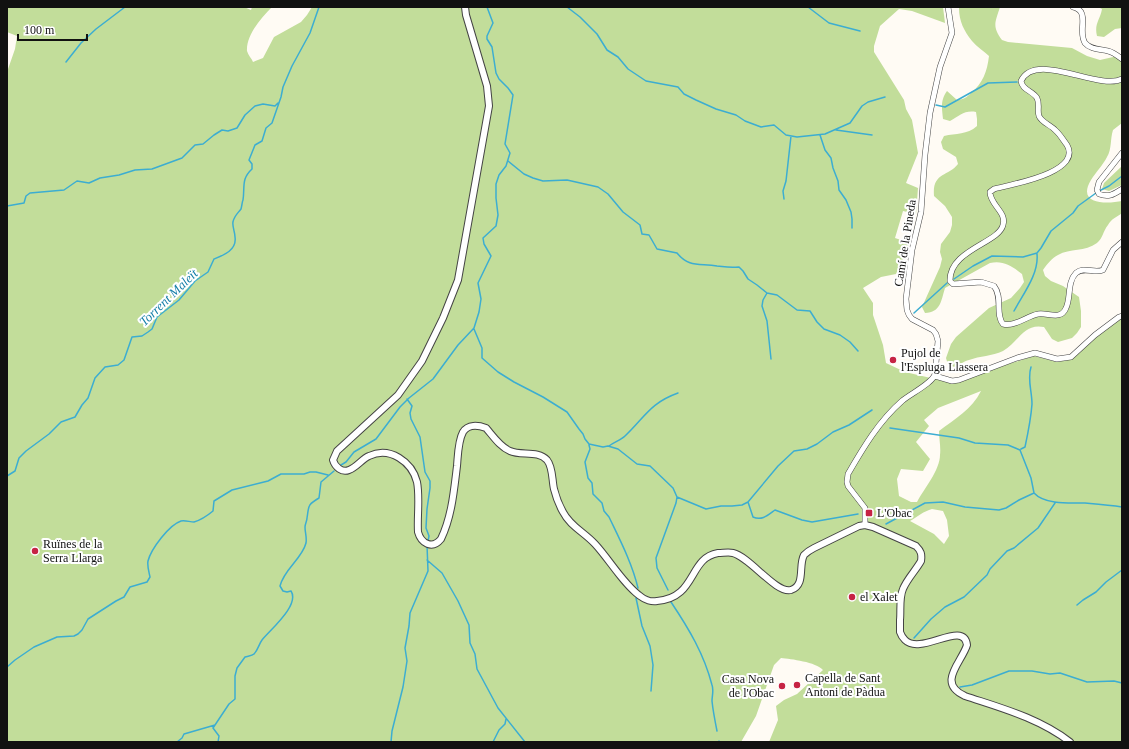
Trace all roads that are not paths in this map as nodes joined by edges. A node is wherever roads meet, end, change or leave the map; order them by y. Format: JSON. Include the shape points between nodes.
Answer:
{"nodes":[{"id":1,"x":465,"y":7,"type":"edge"},
{"id":2,"x":948,"y":7,"type":"edge"},
{"id":3,"x":1072,"y":7,"type":"edge"},
{"id":4,"x":1122,"y":59,"type":"edge"},
{"id":5,"x":1122,"y":80,"type":"edge"},
{"id":6,"x":1122,"y":152,"type":"edge"},
{"id":7,"x":1122,"y":189,"type":"edge"},
{"id":8,"x":1122,"y":242,"type":"edge"},
{"id":9,"x":1122,"y":316,"type":"edge"},
{"id":10,"x":935,"y":376,"type":"junction"},
{"id":11,"x":865,"y":525,"type":"junction"},
{"id":12,"x":1070,"y":742,"type":"edge"}],
"edges":[{"from":1,"to":11,"type":"street","via":[[487,86],[489,106],[458,280],[443,318],[418,366],[398,395],[337,451],[333,460],[336,467],[350,470],[364,459],[378,453],[402,459],[413,472],[418,488],[418,532],[422,541],[433,544],[441,539],[451,511],[463,432],[471,426],[486,428],[507,450],[538,455],[546,459],[557,501],[568,520],[594,543],[640,596],[653,601],[667,599],[680,593],[688,585],[701,561],[721,553],[734,553],[744,558],[779,588],[790,590],[800,581],[803,558],[807,552]]},
{"from":2,"to":10,"type":"street","name":"Camí de la Pineda","via":[[952,33],[940,67],[930,112],[921,212],[912,250],[906,300],[912,319],[936,334],[938,341]]},
{"from":3,"to":4,"type":"street","via":[[1082,14],[1082,36],[1088,46],[1109,51]]},
{"from":5,"to":8,"type":"street","via":[[1108,82],[1067,72],[1044,70],[1029,72],[1024,76],[1022,86],[1038,100],[1040,119],[1055,129],[1066,144],[1069,151],[1067,158],[1060,166],[1040,177],[990,192],[990,197],[1002,216],[1003,227],[997,234],[963,256],[953,269],[950,281],[956,284],[985,282],[994,286],[1003,324],[1014,324],[1039,314],[1058,315],[1066,309],[1071,282],[1076,273],[1083,270],[1103,270],[1113,250]]},
{"from":6,"to":7,"type":"street","via":[[1098,182],[1097,188],[1099,194],[1108,196]]},
{"from":9,"to":10,"type":"street","via":[[1095,335],[1071,357],[1057,359],[1035,353],[959,380],[952,381]]},
{"from":10,"to":11,"type":"street","via":[[902,402],[880,424],[848,474],[848,486],[865,508]]},
{"from":11,"to":12,"type":"street","via":[[873,526],[916,546],[922,556],[902,590],[902,637],[909,644],[917,645],[952,636],[964,637],[967,645],[955,665],[952,679],[953,686],[958,692],[1021,715]]}]}
